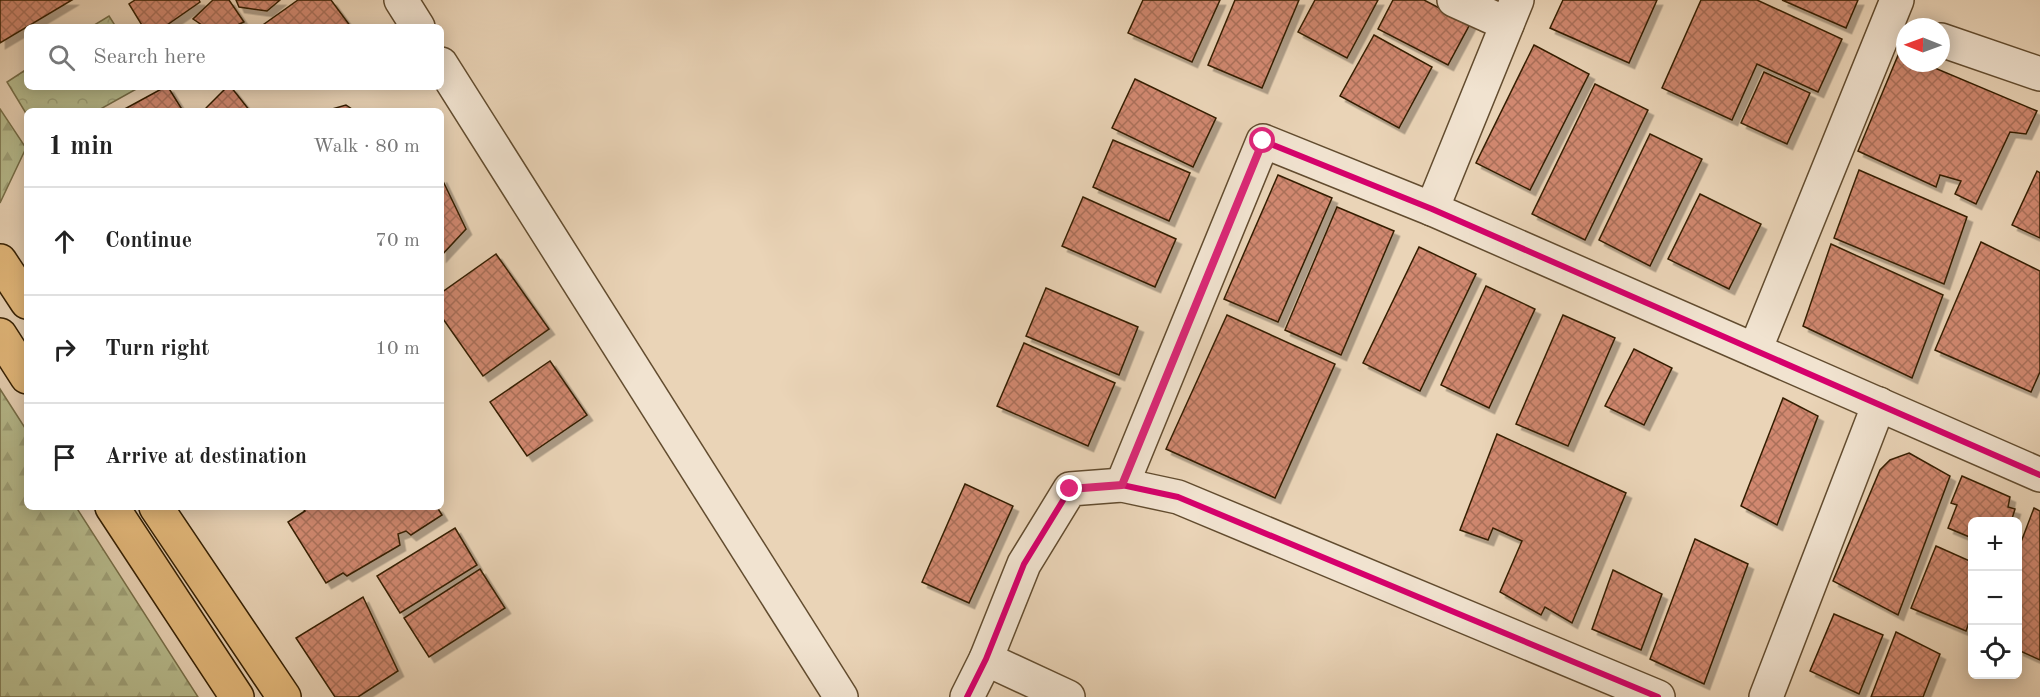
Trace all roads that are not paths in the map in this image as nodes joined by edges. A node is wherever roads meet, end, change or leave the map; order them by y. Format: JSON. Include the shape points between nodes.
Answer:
{"nodes":[{"id":1,"x":401,"y":0,"type":"edge"},
{"id":2,"x":1454,"y":0,"type":"edge"},
{"id":3,"x":1512,"y":12,"type":"edge"},
{"id":4,"x":1896,"y":17,"type":"edge"},
{"id":5,"x":416,"y":24,"type":"edge"},
{"id":6,"x":1950,"y":43,"type":"edge"},
{"id":7,"x":444,"y":69,"type":"edge"},
{"id":8,"x":2040,"y":74,"type":"edge"},
{"id":9,"x":1432,"y":208,"type":"junction"},
{"id":10,"x":0,"y":261,"type":"edge"},
{"id":11,"x":24,"y":297,"type":"edge"},
{"id":12,"x":0,"y":335,"type":"edge"},
{"id":13,"x":1755,"y":350,"type":"junction"},
{"id":14,"x":24,"y":372,"type":"edge"},
{"id":15,"x":1880,"y":404,"type":"junction"},
{"id":16,"x":2040,"y":475,"type":"edge"},
{"id":17,"x":1122,"y":485,"type":"junction"},
{"id":18,"x":114,"y":510,"type":"edge"},
{"id":19,"x":158,"y":510,"type":"edge"},
{"id":20,"x":986,"y":659,"type":"junction"},
{"id":21,"x":237,"y":697,"type":"edge"},
{"id":22,"x":284,"y":697,"type":"edge"},
{"id":23,"x":841,"y":697,"type":"edge"},
{"id":24,"x":967,"y":697,"type":"edge"},
{"id":25,"x":1068,"y":697,"type":"edge"},
{"id":26,"x":1658,"y":697,"type":"edge"},
{"id":27,"x":1766,"y":697,"type":"edge"}],
"edges":[{"from":1,"to":5,"type":"street"},
{"from":2,"to":3,"type":"street"},
{"from":3,"to":9,"type":"street"},
{"from":4,"to":13,"type":"street"},
{"from":6,"to":8,"type":"street"},
{"from":7,"to":23,"type":"street"},
{"from":9,"to":13,"type":"street"},
{"from":9,"to":17,"type":"street","via":[[1263,141]]},
{"from":10,"to":11,"type":"main road"},
{"from":12,"to":14,"type":"main road"},
{"from":13,"to":15,"type":"street"},
{"from":15,"to":16,"type":"street"},
{"from":15,"to":27,"type":"street"},
{"from":17,"to":20,"type":"street","via":[[1070,489],[1024,564]]},
{"from":17,"to":26,"type":"street","via":[[1178,497]]},
{"from":18,"to":21,"type":"main road"},
{"from":19,"to":22,"type":"main road"},
{"from":20,"to":24,"type":"street"},
{"from":20,"to":25,"type":"street"}]}
